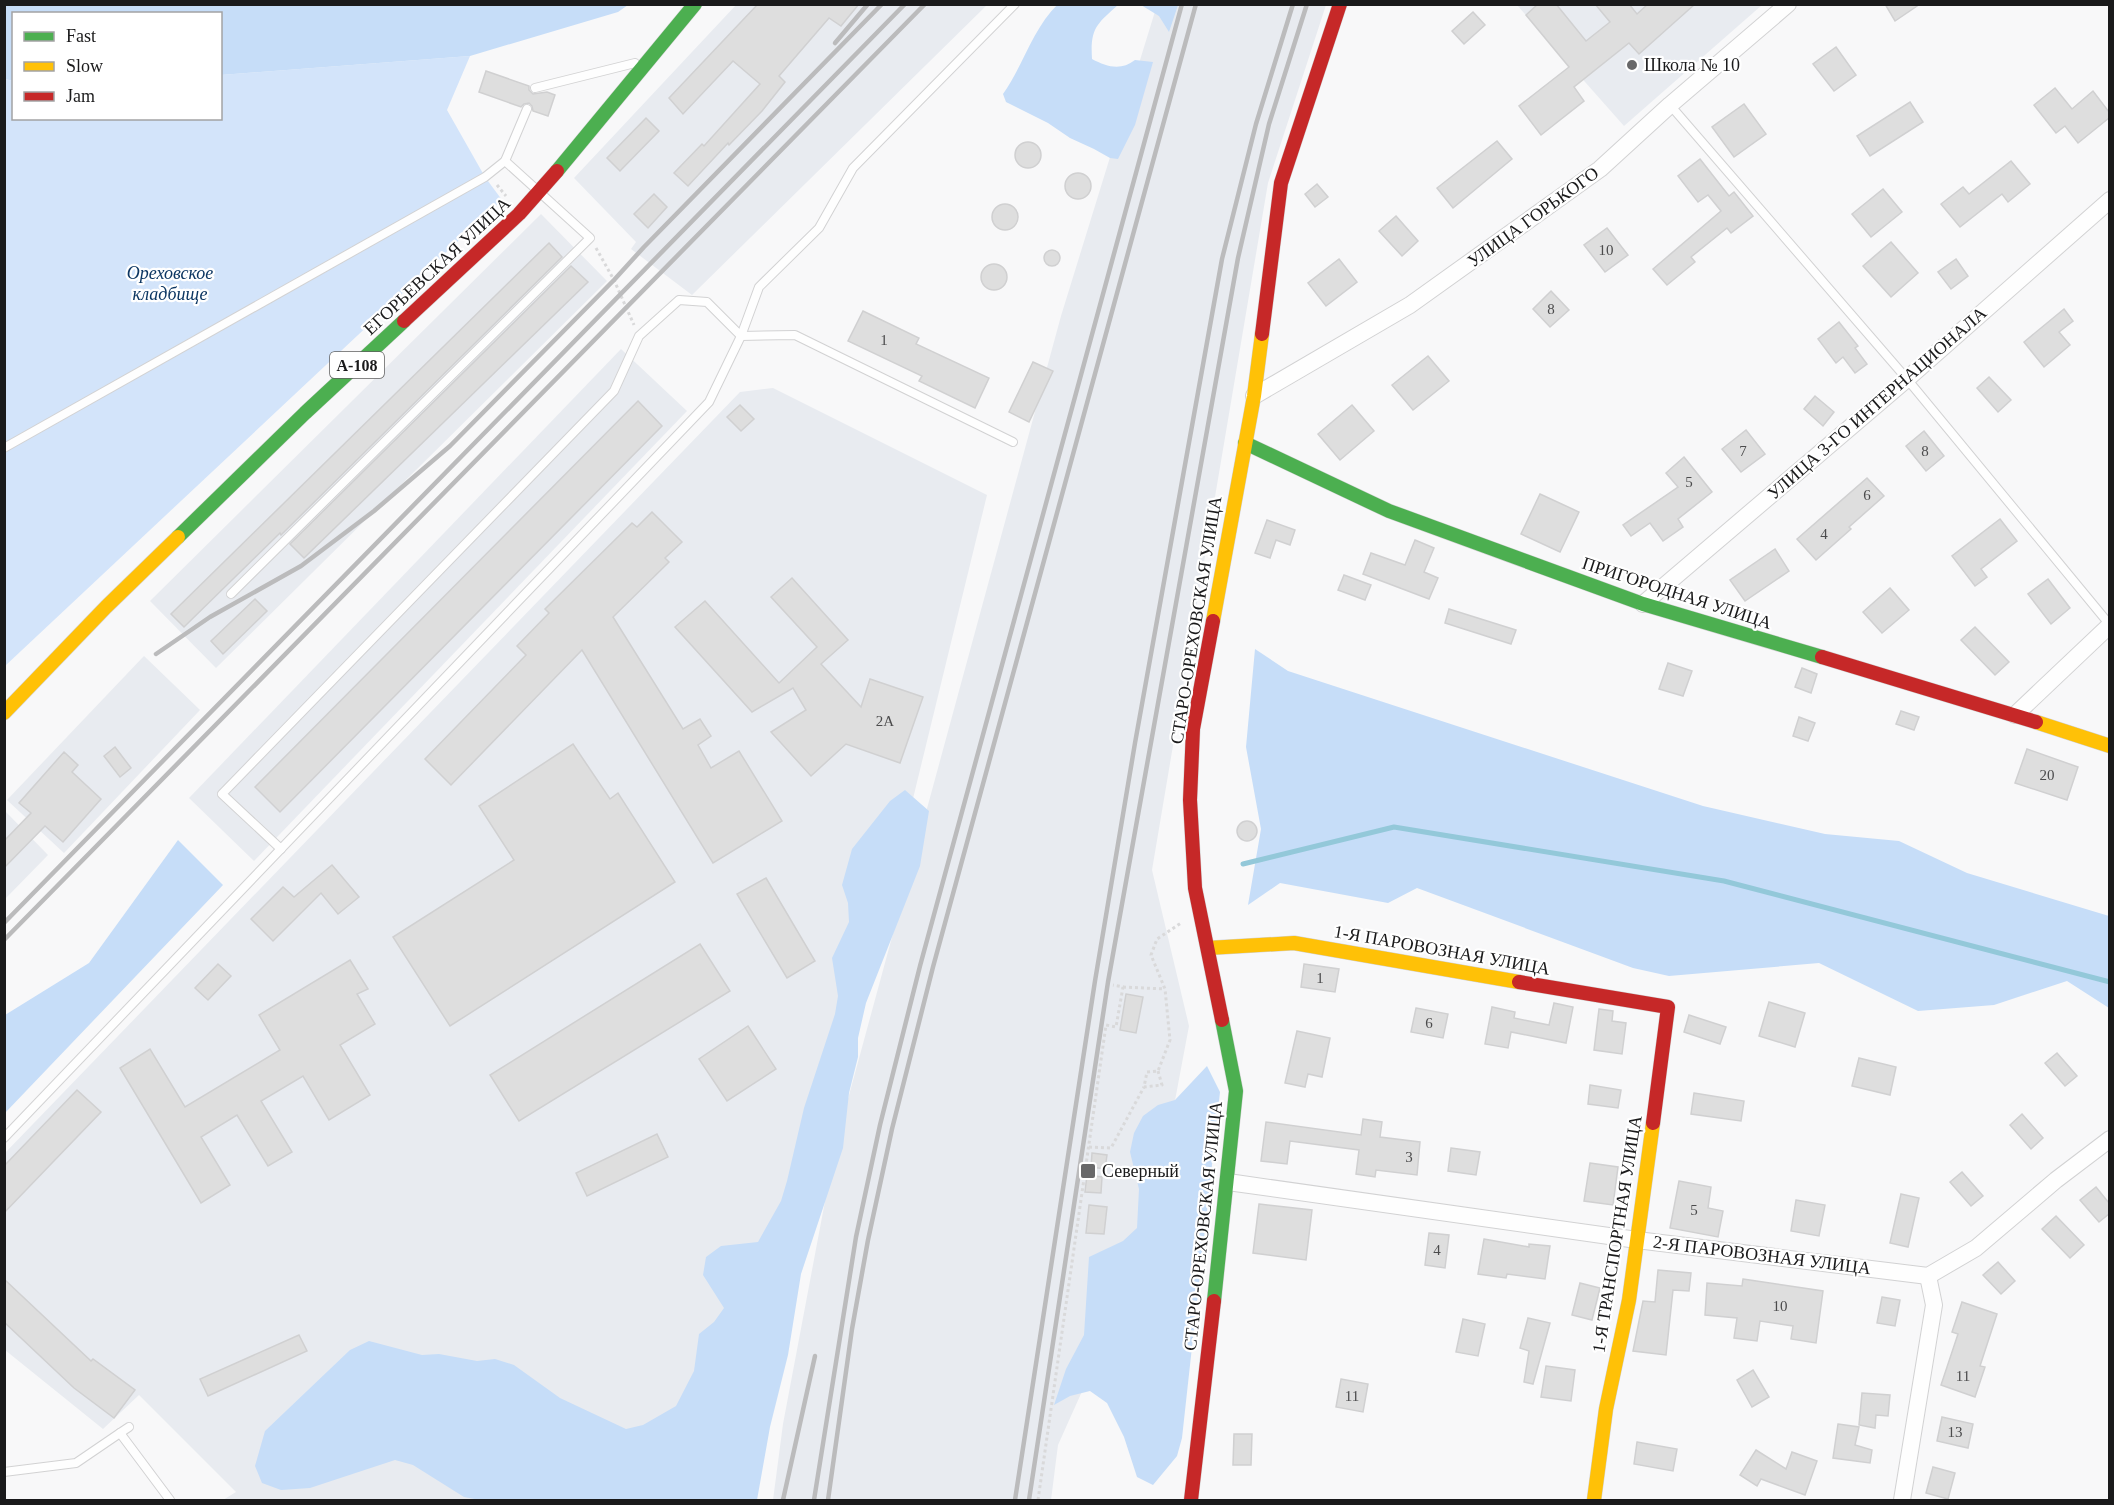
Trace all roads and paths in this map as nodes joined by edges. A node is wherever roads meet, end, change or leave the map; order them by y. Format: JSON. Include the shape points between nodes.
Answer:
{"nodes":[{"id":1,"x":695,"y":4,"type":"edge"},
{"id":2,"x":1015,"y":4,"type":"edge"},
{"id":3,"x":1340,"y":4,"type":"edge"},
{"id":4,"x":1788,"y":4,"type":"edge"},
{"id":5,"x":650,"y":59,"type":"junction"},
{"id":6,"x":535,"y":88,"type":"dead end"},
{"id":7,"x":1670,"y":105,"type":"junction"},
{"id":8,"x":527,"y":109,"type":"dead end"},
{"id":9,"x":505,"y":162,"type":"junction"},
{"id":10,"x":540,"y":193,"type":"junction"},
{"id":11,"x":2109,"y":200,"type":"edge"},
{"id":12,"x":590,"y":238,"type":"junction"},
{"id":13,"x":639,"y":336,"type":"junction"},
{"id":14,"x":741,"y":336,"type":"junction"},
{"id":15,"x":1908,"y":379,"type":"junction"},
{"id":16,"x":1254,"y":396,"type":"junction"},
{"id":17,"x":1013,"y":442,"type":"dead end"},
{"id":18,"x":1245,"y":443,"type":"junction"},
{"id":19,"x":4,"y":448,"type":"edge"},
{"id":20,"x":231,"y":594,"type":"dead end"},
{"id":21,"x":1643,"y":604,"type":"junction"},
{"id":22,"x":2109,"y":625,"type":"edge"},
{"id":23,"x":4,"y":713,"type":"edge"},
{"id":24,"x":2015,"y":715,"type":"junction"},
{"id":25,"x":2109,"y":746,"type":"edge"},
{"id":26,"x":281,"y":849,"type":"junction"},
{"id":27,"x":1200,"y":910,"type":"junction"},
{"id":28,"x":1208,"y":948,"type":"junction"},
{"id":29,"x":1113,"y":985,"type":"dead end"},
{"id":30,"x":1123,"y":987,"type":"junction"},
{"id":31,"x":1165,"y":989,"type":"junction"},
{"id":32,"x":1668,"y":1007,"type":"joint"},
{"id":33,"x":1158,"y":1071,"type":"junction"},
{"id":34,"x":1144,"y":1087,"type":"junction"},
{"id":35,"x":4,"y":1138,"type":"edge"},
{"id":36,"x":2109,"y":1139,"type":"edge"},
{"id":37,"x":1089,"y":1147,"type":"junction"},
{"id":38,"x":1228,"y":1182,"type":"junction"},
{"id":39,"x":1637,"y":1240,"type":"junction"},
{"id":40,"x":1928,"y":1276,"type":"junction"},
{"id":41,"x":129,"y":1427,"type":"dead end"},
{"id":42,"x":120,"y":1433,"type":"junction"},
{"id":43,"x":4,"y":1472,"type":"edge"},
{"id":44,"x":170,"y":1500,"type":"edge"},
{"id":45,"x":1038,"y":1500,"type":"edge"},
{"id":46,"x":1191,"y":1500,"type":"edge"},
{"id":47,"x":1594,"y":1500,"type":"edge"},
{"id":48,"x":1902,"y":1500,"type":"edge"}],
"edges":[{"from":1,"to":5,"type":"main road","name":"ЕГОРЬЕВСКАЯ УЛИЦА","number":"А-108"},
{"from":2,"to":14,"type":"lane","via":[[853,168],[819,228],[759,287]]},
{"from":3,"to":16,"type":"main road","name":"СТАРО-ОРЕХОВСКАЯ УЛИЦА","via":[[1281,183]]},
{"from":4,"to":7,"type":"street","name":"УЛИЦА ГОРЬКОГО"},
{"from":5,"to":6,"type":"lane"},
{"from":5,"to":10,"type":"main road","name":"ЕГОРЬЕВСКАЯ УЛИЦА","number":"А-108"},
{"from":7,"to":15,"type":"lane"},
{"from":7,"to":16,"type":"street","name":"УЛИЦА ГОРЬКОГО","via":[[1600,169],[1410,305]]},
{"from":8,"to":9,"type":"lane"},
{"from":9,"to":10,"type":"lane"},
{"from":9,"to":19,"type":"lane","via":[[485,177]]},
{"from":10,"to":12,"type":"lane"},
{"from":10,"to":23,"type":"main road","name":"ЕГОРЬЕВСКАЯ УЛИЦА","number":"А-108","via":[[305,414]]},
{"from":11,"to":15,"type":"street","name":"УЛИЦА 3-ГО ИНТЕРНАЦИОНАЛА"},
{"from":12,"to":13,"type":"path"},
{"from":12,"to":20,"type":"lane"},
{"from":13,"to":14,"type":"lane","via":[[679,300],[707,302]]},
{"from":13,"to":26,"type":"lane","via":[[614,391],[222,794]]},
{"from":14,"to":17,"type":"lane","via":[[795,335]]},
{"from":14,"to":26,"type":"lane","via":[[709,402]]},
{"from":15,"to":21,"type":"street","name":"УЛИЦА 3-ГО ИНТЕРНАЦИОНАЛА"},
{"from":15,"to":22,"type":"lane"},
{"from":16,"to":18,"type":"main road","name":"СТАРО-ОРЕХОВСКАЯ УЛИЦА"},
{"from":18,"to":21,"type":"main road","name":"ПРИГОРОДНАЯ УЛИЦА","via":[[1389,511]]},
{"from":18,"to":27,"type":"main road","name":"СТАРО-ОРЕХОВСКАЯ УЛИЦА","via":[[1193,729],[1190,800]]},
{"from":21,"to":24,"type":"main road","name":"ПРИГОРОДНАЯ УЛИЦА"},
{"from":22,"to":24,"type":"street"},
{"from":24,"to":25,"type":"main road","name":"ПРИГОРОДНАЯ УЛИЦА"},
{"from":26,"to":35,"type":"lane"},
{"from":27,"to":28,"type":"main road","name":"СТАРО-ОРЕХОВСКАЯ УЛИЦА"},
{"from":27,"to":31,"type":"path","via":[[1158,939],[1151,955]]},
{"from":28,"to":32,"type":"main road","name":"1-Я ПАРОВОЗНАЯ УЛИЦА","via":[[1294,943]]},
{"from":28,"to":38,"type":"main road","name":"СТАРО-ОРЕХОВСКАЯ УЛИЦА","via":[[1236,1090]]},
{"from":29,"to":30,"type":"path"},
{"from":30,"to":31,"type":"path"},
{"from":30,"to":37,"type":"path","via":[[1116,1027],[1106,1025]]},
{"from":31,"to":33,"type":"path","via":[[1170,1040]]},
{"from":32,"to":39,"type":"main road","name":"1-Я ТРАНСПОРТНАЯ УЛИЦА"},
{"from":33,"to":34,"type":"path","via":[[1147,1072]]},
{"from":33,"to":34,"type":"path","via":[[1162,1085]]},
{"from":34,"to":37,"type":"path","via":[[1111,1148]]},
{"from":36,"to":40,"type":"street","via":[[1976,1248]]},
{"from":37,"to":45,"type":"path"},
{"from":38,"to":39,"type":"street","name":"2-Я ПАРОВОЗНАЯ УЛИЦА"},
{"from":38,"to":46,"type":"main road","name":"СТАРО-ОРЕХОВСКАЯ УЛИЦА"},
{"from":39,"to":40,"type":"street","name":"2-Я ПАРОВОЗНАЯ УЛИЦА"},
{"from":39,"to":47,"type":"main road","name":"1-Я ТРАНСПОРТНАЯ УЛИЦА","via":[[1629,1300],[1606,1408]]},
{"from":40,"to":48,"type":"street","via":[[1934,1305]]},
{"from":41,"to":42,"type":"lane"},
{"from":42,"to":43,"type":"lane","via":[[76,1463]]},
{"from":42,"to":44,"type":"lane"}]}
